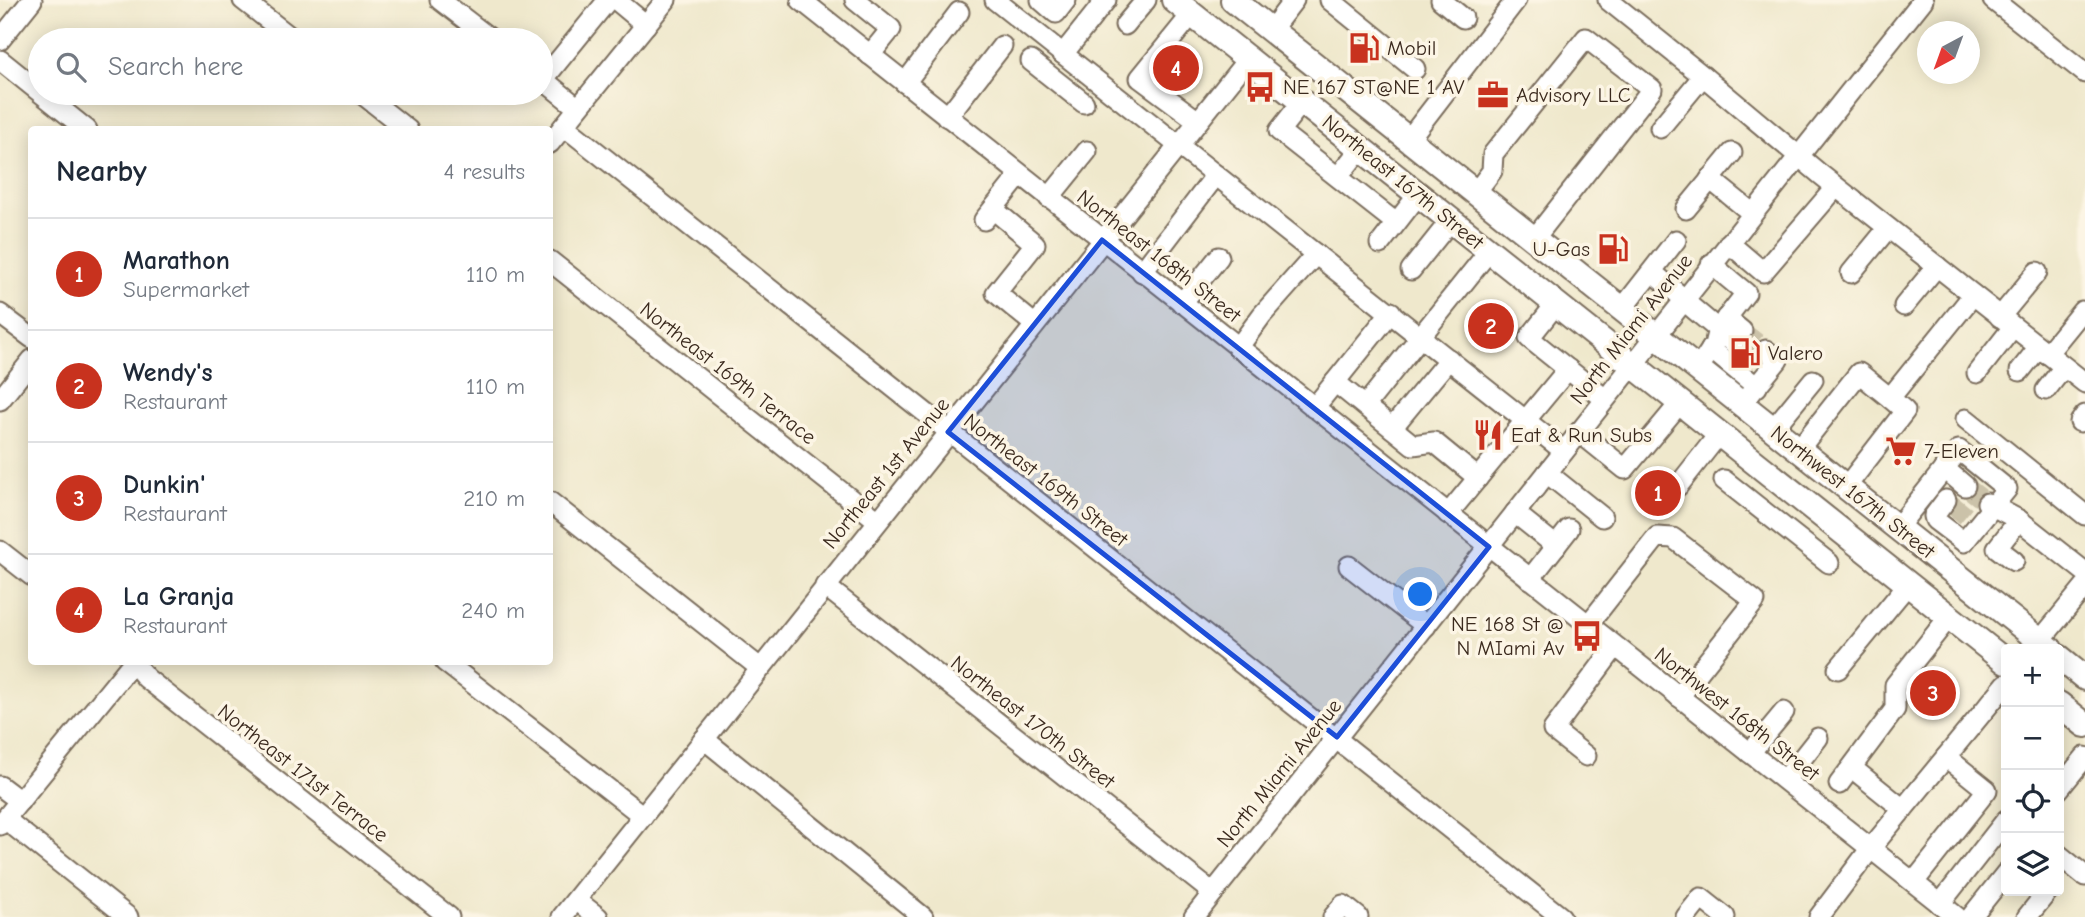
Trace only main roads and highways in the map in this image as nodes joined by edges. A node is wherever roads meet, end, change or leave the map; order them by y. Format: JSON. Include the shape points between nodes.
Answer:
{"nodes":[{"id":1,"x":1233,"y":0,"type":"edge"},
{"id":2,"x":1188,"y":12,"type":"edge"},
{"id":3,"x":1271,"y":30,"type":"junction"},
{"id":4,"x":1248,"y":59,"type":"junction"},
{"id":5,"x":1311,"y":61,"type":"junction"},
{"id":6,"x":1655,"y":335,"type":"joint"},
{"id":7,"x":1632,"y":365,"type":"joint"},
{"id":8,"x":1973,"y":636,"type":"junction"},
{"id":9,"x":2021,"y":644,"type":"edge"},
{"id":10,"x":2043,"y":644,"type":"edge"},
{"id":11,"x":2001,"y":658,"type":"edge"},
{"id":12,"x":2064,"y":659,"type":"edge"},
{"id":13,"x":2083,"y":672,"type":"edge"},
{"id":14,"x":2063,"y":707,"type":"edge"},
{"id":15,"x":2085,"y":725,"type":"edge"}],
"edges":[{"from":1,"to":3,"type":"main road","name":"Northeast 167th Street"},
{"from":2,"to":3,"type":"main road","via":[[1244,34]]},
{"from":2,"to":4,"type":"main road","name":"Northeast 167th Street"},
{"from":3,"to":5,"type":"main road","name":"Northeast 167th Street"},
{"from":4,"to":5,"type":"main road","via":[[1273,54]]},
{"from":4,"to":7,"type":"main road","name":"Northeast 167th Street"},
{"from":5,"to":6,"type":"main road","name":"Northeast 167th Street"},
{"from":6,"to":10,"type":"main road","name":"Northwest 167th Street","via":[[1705,359],[1758,375],[1773,429]]},
{"from":7,"to":8,"type":"main road","name":"Northwest 167th Street"},
{"from":8,"to":9,"type":"main road"},
{"from":8,"to":11,"type":"main road","name":"Northwest 167th Street"},
{"from":12,"to":13,"type":"main road","name":"Northwest 167th Street"},
{"from":14,"to":15,"type":"main road"}]}
